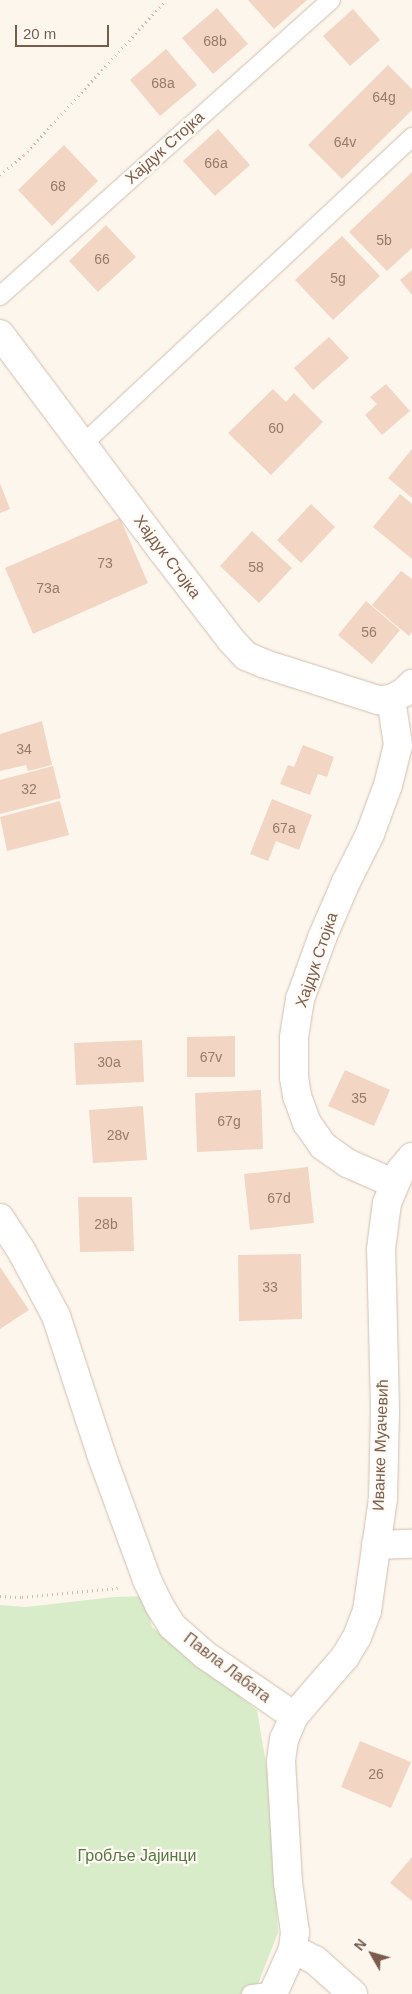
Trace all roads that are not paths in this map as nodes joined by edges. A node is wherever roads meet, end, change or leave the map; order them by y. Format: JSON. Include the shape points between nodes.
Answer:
{"nodes":[{"id":1,"x":330,"y":0,"type":"edge"},
{"id":2,"x":412,"y":137,"type":"edge"},
{"id":3,"x":0,"y":296,"type":"edge"},
{"id":4,"x":0,"y":334,"type":"edge"},
{"id":5,"x":84,"y":443,"type":"junction"},
{"id":6,"x":402,"y":691,"type":"edge"},
{"id":7,"x":412,"y":1158,"type":"edge"},
{"id":8,"x":395,"y":1184,"type":"junction"},
{"id":9,"x":0,"y":1218,"type":"edge"},
{"id":10,"x":412,"y":1544,"type":"edge"},
{"id":11,"x":376,"y":1545,"type":"junction"},
{"id":12,"x":294,"y":1716,"type":"junction"},
{"id":13,"x":293,"y":1948,"type":"junction"},
{"id":14,"x":266,"y":1993,"type":"edge"},
{"id":15,"x":353,"y":1994,"type":"edge"}],
"edges":[{"from":1,"to":3,"type":"lane","name":"Хајдук Стојка"},
{"from":2,"to":5,"type":"lane"},
{"from":4,"to":5,"type":"street","name":"Хајдук Стојка"},
{"from":5,"to":6,"type":"street","name":"Хајдук Стојка","via":[[172,564],[246,656],[366,698],[378,700]]},
{"from":6,"to":8,"type":"street","name":"Хајдук Стојка","via":[[398,745],[388,785],[370,834],[322,938],[300,999],[294,1038],[297,1096],[307,1122],[323,1146],[347,1163]]},
{"from":7,"to":8,"type":"street","name":"Иванке Муачевић","via":[[401,1170]]},
{"from":8,"to":11,"type":"street","name":"Иванке Муачевић","via":[[387,1203],[381,1249],[385,1409],[383,1499]]},
{"from":9,"to":12,"type":"street","name":"Павла Лабата","via":[[56,1316],[101,1454],[159,1605],[172,1626],[205,1655]]},
{"from":10,"to":11,"type":"street"},
{"from":11,"to":12,"type":"street","name":"Иванке Муачевић","via":[[367,1611],[357,1637],[345,1657]]},
{"from":12,"to":13,"type":"street","via":[[284,1739],[281,1761],[288,1883],[295,1932]]},
{"from":13,"to":14,"type":"street"},
{"from":13,"to":15,"type":"street","via":[[315,1960]]}]}
